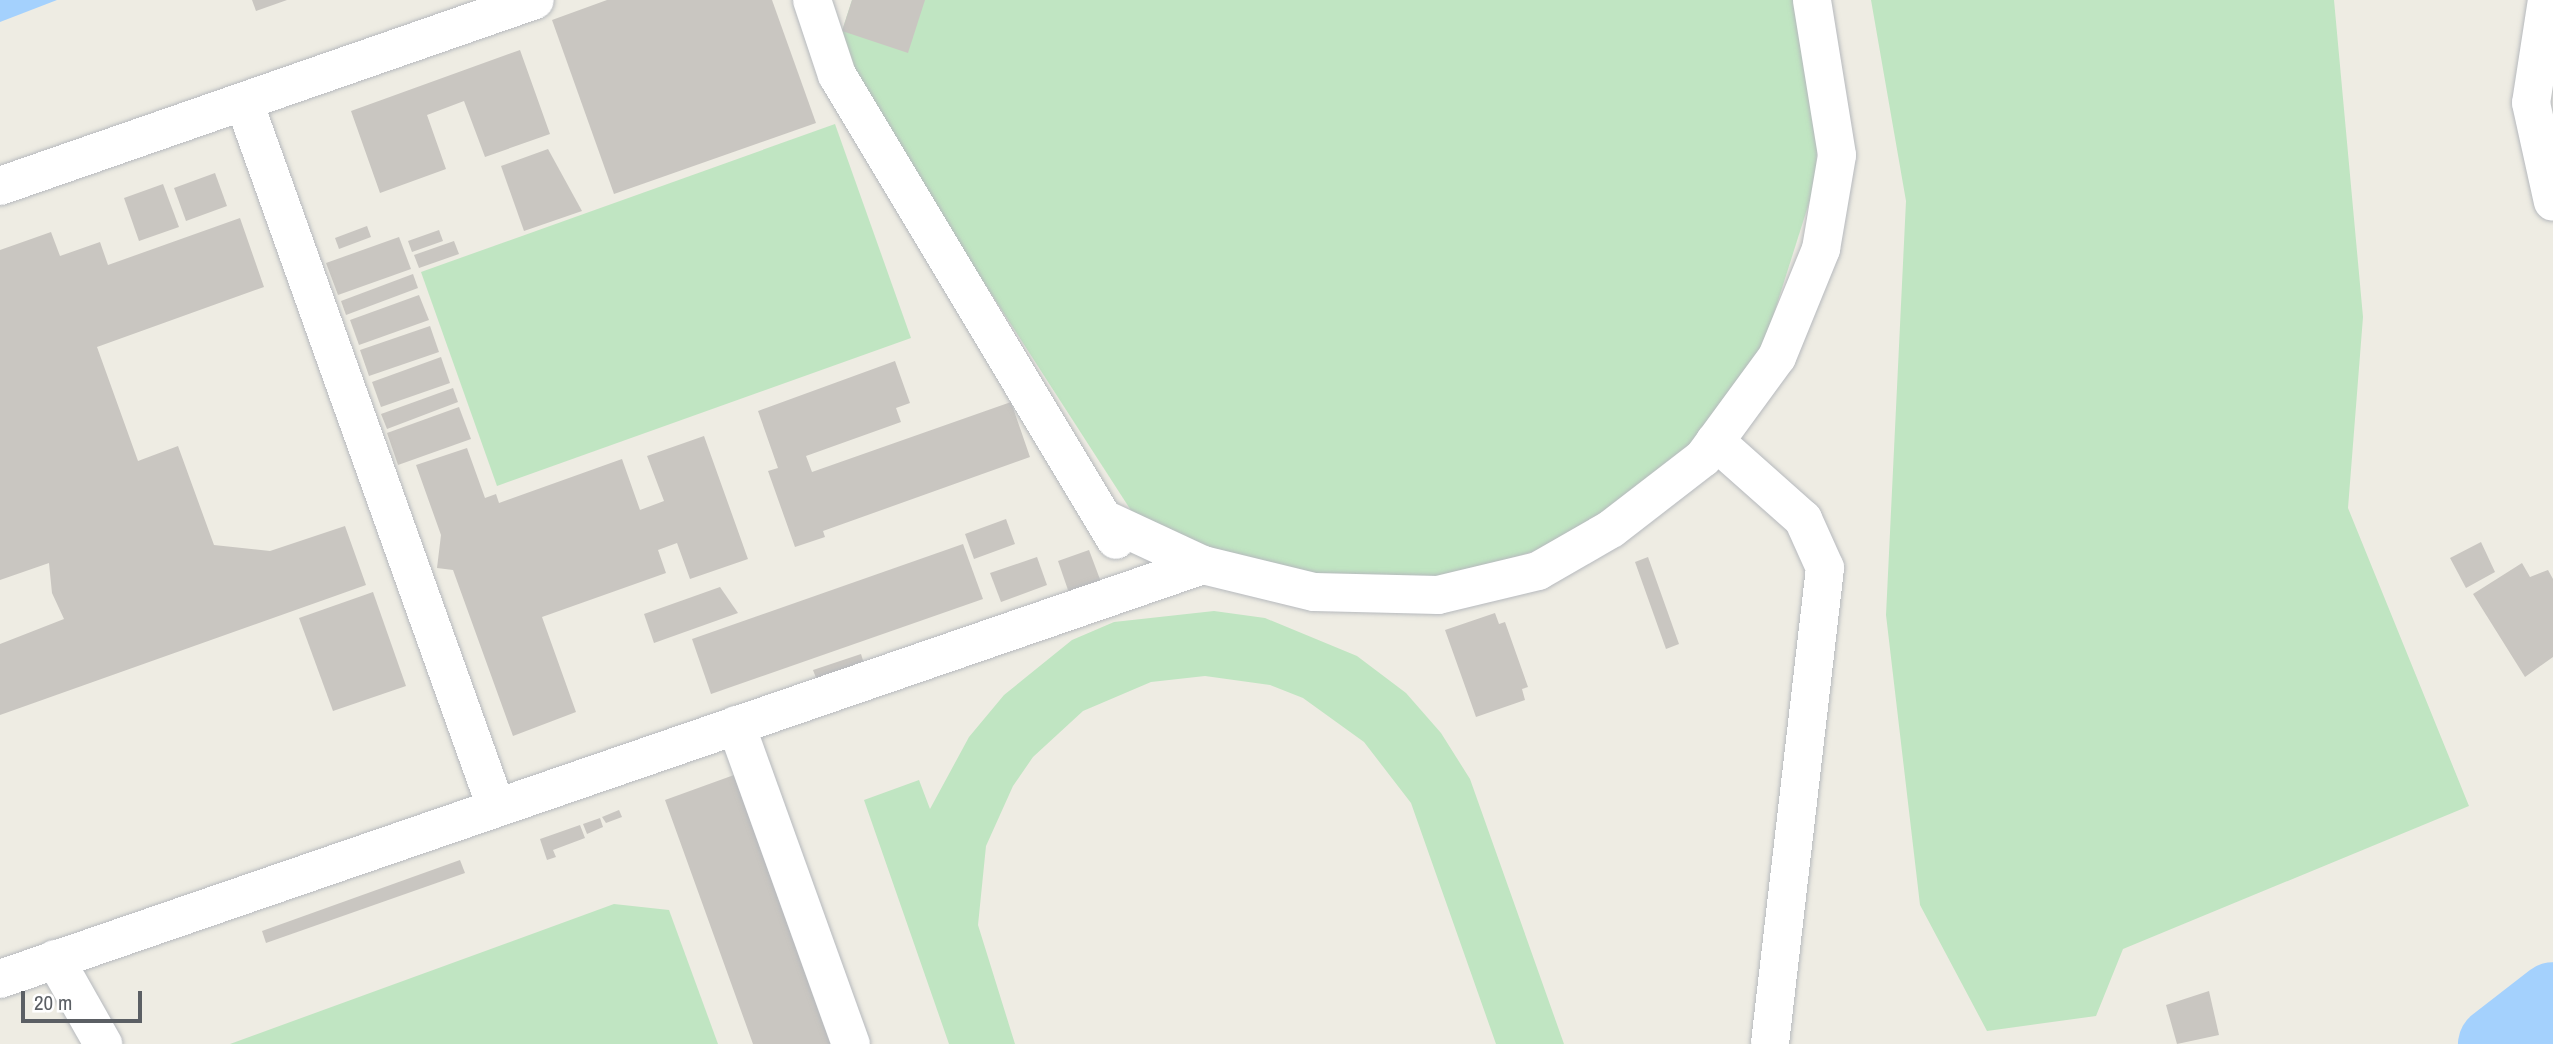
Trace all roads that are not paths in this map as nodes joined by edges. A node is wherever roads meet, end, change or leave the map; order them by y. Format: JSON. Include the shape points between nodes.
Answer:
{"nodes":[{"id":1,"x":535,"y":0,"type":"edge"},
{"id":2,"x":813,"y":0,"type":"edge"},
{"id":3,"x":1812,"y":0,"type":"edge"},
{"id":4,"x":2547,"y":0,"type":"edge"},
{"id":5,"x":244,"y":102,"type":"junction"},
{"id":6,"x":0,"y":186,"type":"edge"},
{"id":7,"x":2553,"y":202,"type":"edge"},
{"id":8,"x":1716,"y":441,"type":"junction"},
{"id":9,"x":1104,"y":519,"type":"junction"},
{"id":10,"x":1203,"y":565,"type":"junction"},
{"id":11,"x":1144,"y":585,"type":"junction"},
{"id":12,"x":736,"y":725,"type":"junction"},
{"id":13,"x":496,"y":807,"type":"junction"},
{"id":14,"x":55,"y":959,"type":"junction"},
{"id":15,"x":0,"y":979,"type":"edge"},
{"id":16,"x":103,"y":1044,"type":"edge"},
{"id":17,"x":851,"y":1044,"type":"edge"},
{"id":18,"x":1770,"y":1044,"type":"edge"}],
"edges":[{"from":1,"to":5,"type":"street"},
{"from":2,"to":9,"type":"street","via":[[837,75]]},
{"from":3,"to":8,"type":"street","via":[[1837,155],[1821,249],[1777,357]]},
{"from":4,"to":7,"type":"street","via":[[2531,103]]},
{"from":5,"to":6,"type":"street"},
{"from":5,"to":13,"type":"street"},
{"from":8,"to":10,"type":"street","via":[[1703,458],[1611,529],[1538,571],[1450,592],[1314,592]]},
{"from":8,"to":18,"type":"street","via":[[1803,519],[1825,568]]},
{"from":9,"to":10,"type":"street"},
{"from":9,"to":11,"type":"street"},
{"from":10,"to":11,"type":"street"},
{"from":11,"to":12,"type":"street"},
{"from":12,"to":13,"type":"street"},
{"from":12,"to":17,"type":"street"},
{"from":13,"to":14,"type":"street"},
{"from":14,"to":15,"type":"street"},
{"from":14,"to":16,"type":"street"}]}
